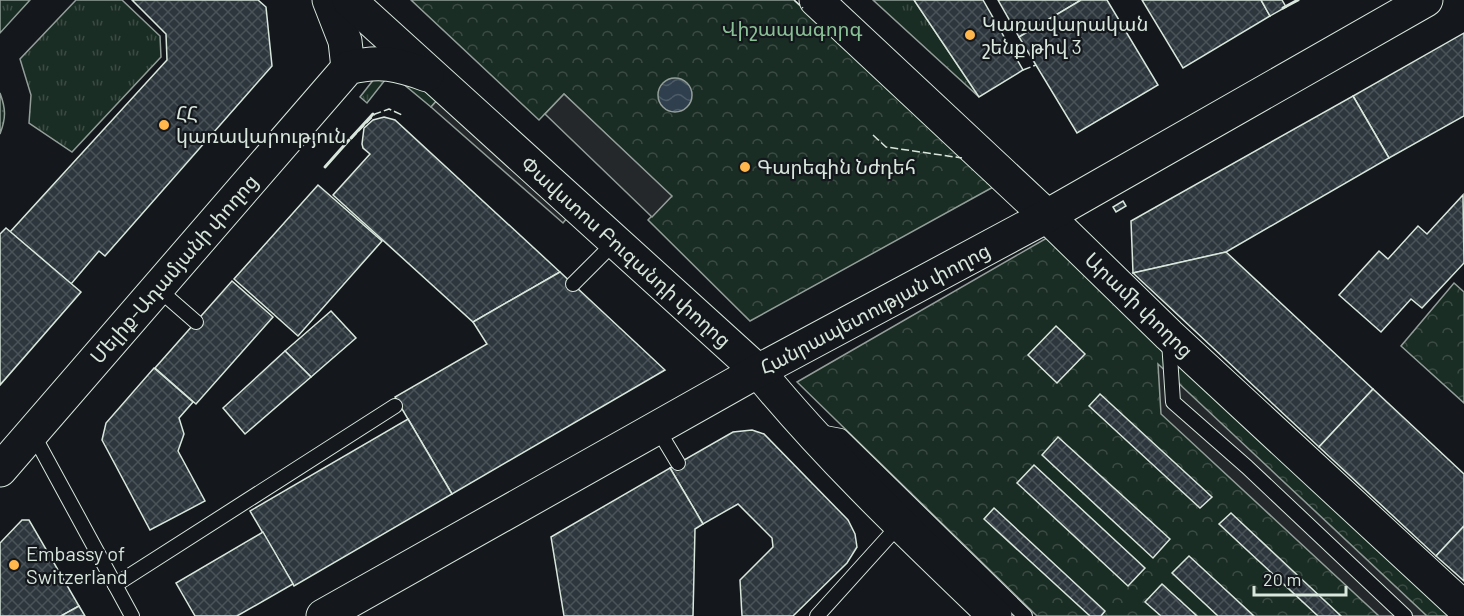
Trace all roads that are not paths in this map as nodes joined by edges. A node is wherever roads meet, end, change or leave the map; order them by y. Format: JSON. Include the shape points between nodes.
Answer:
{"nodes":[{"id":1,"x":329,"y":0,"type":"edge"},
{"id":2,"x":349,"y":0,"type":"edge"},
{"id":3,"x":816,"y":0,"type":"edge"},
{"id":4,"x":1426,"y":0,"type":"edge"},
{"id":5,"x":348,"y":68,"type":"junction"},
{"id":6,"x":435,"y":78,"type":"junction"},
{"id":7,"x":1047,"y":216,"type":"junction"},
{"id":8,"x":615,"y":242,"type":"junction"},
{"id":9,"x":573,"y":284,"type":"dead end"},
{"id":10,"x":157,"y":288,"type":"junction"},
{"id":11,"x":196,"y":322,"type":"dead end"},
{"id":12,"x":1169,"y":334,"type":"junction"},
{"id":13,"x":758,"y":371,"type":"junction"},
{"id":14,"x":395,"y":406,"type":"dead end"},
{"id":15,"x":657,"y":428,"type":"junction"},
{"id":16,"x":809,"y":430,"type":"junction"},
{"id":17,"x":32,"y":432,"type":"junction"},
{"id":18,"x":678,"y":464,"type":"dead end"},
{"id":19,"x":0,"y":470,"type":"edge"},
{"id":20,"x":900,"y":524,"type":"junction"},
{"id":21,"x":116,"y":585,"type":"junction"},
{"id":22,"x":1464,"y":608,"type":"edge"},
{"id":23,"x":132,"y":616,"type":"edge"},
{"id":24,"x":323,"y":616,"type":"edge"},
{"id":25,"x":817,"y":616,"type":"edge"},
{"id":26,"x":995,"y":616,"type":"edge"},
{"id":27,"x":1025,"y":616,"type":"edge"},
{"id":28,"x":1405,"y":616,"type":"edge"}],
"edges":[{"from":1,"to":5,"type":"street","via":[[345,41]]},
{"from":2,"to":6,"type":"street","name":"Փավստոս Բուզանդի փողոց"},
{"from":3,"to":7,"type":"street","name":"Արամի փողոց"},
{"from":4,"to":7,"type":"street","name":"Հանրապետության փողոց"},
{"from":5,"to":6,"type":"street","via":[[369,62],[392,64]]},
{"from":5,"to":10,"type":"street","name":"Մելիք-Ադամյանի փողոց"},
{"from":6,"to":8,"type":"street","name":"Փավստոս Բուզանդի փողոց"},
{"from":7,"to":12,"type":"street","name":"Արամի փողոց"},
{"from":7,"to":13,"type":"street","name":"Հանրապետության փողոց"},
{"from":8,"to":9,"type":"lane"},
{"from":8,"to":13,"type":"street","name":"Փավստոս Բուզանդի փողոց"},
{"from":10,"to":11,"type":"lane"},
{"from":10,"to":17,"type":"street","name":"Մելիք-Ադամյանի փողոց"},
{"from":12,"to":22,"type":"street","name":"Արամի փողոց"},
{"from":12,"to":28,"type":"lane","via":[[1173,402]]},
{"from":13,"to":15,"type":"street","name":"Հանրապետության փողոց"},
{"from":13,"to":16,"type":"street","name":"Փավստոս Բուզանդի փողոց"},
{"from":14,"to":21,"type":"lane"},
{"from":15,"to":18,"type":"lane"},
{"from":15,"to":24,"type":"street","name":"Հանրապետության փողոց"},
{"from":16,"to":20,"type":"street","name":"Փավստոս Բուզանդի փողոց"},
{"from":16,"to":27,"type":"lane","via":[[841,436]]},
{"from":17,"to":19,"type":"street","name":"Մելիք-Ադամյանի փողոց"},
{"from":17,"to":21,"type":"lane"},
{"from":20,"to":25,"type":"lane"},
{"from":20,"to":26,"type":"street","name":"Փավստոս Բուզանդի փողոց"},
{"from":21,"to":23,"type":"lane"}]}
